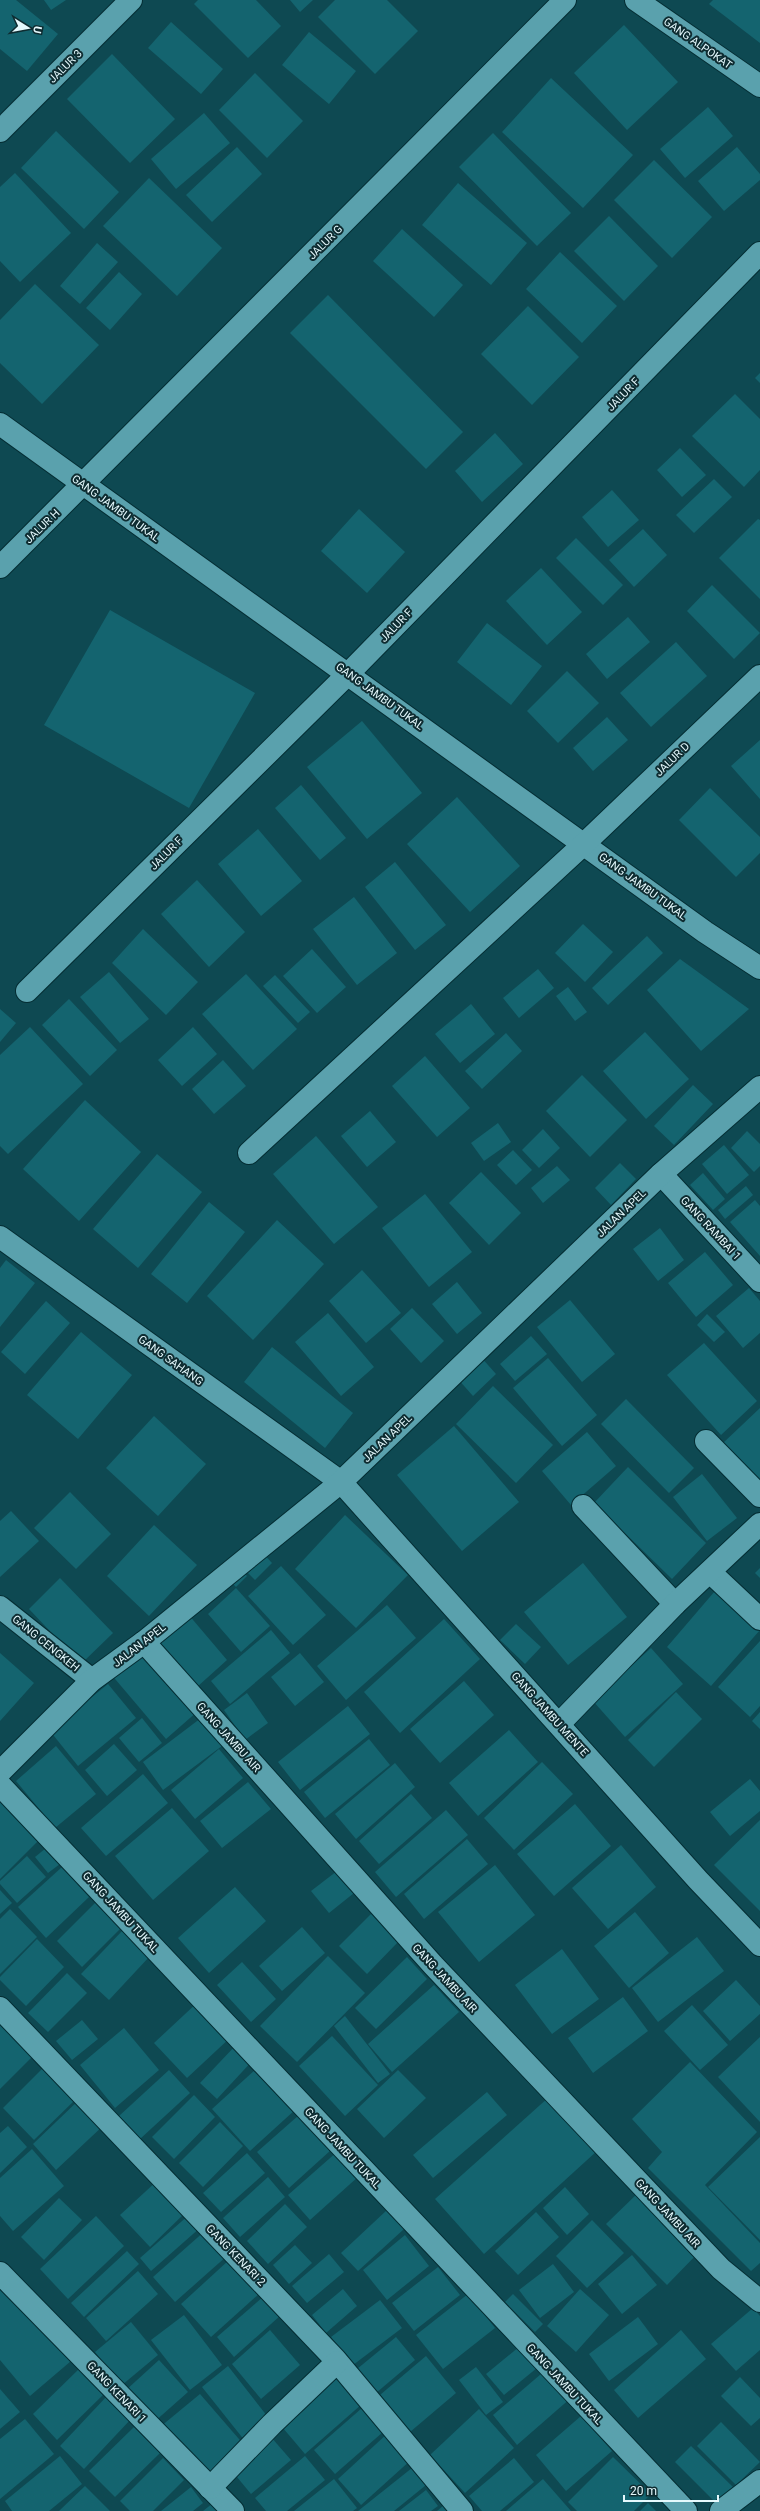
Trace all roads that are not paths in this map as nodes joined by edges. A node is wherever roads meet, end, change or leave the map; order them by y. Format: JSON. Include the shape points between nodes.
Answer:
{"nodes":[{"id":1,"x":131,"y":0,"type":"edge"},
{"id":2,"x":565,"y":0,"type":"edge"},
{"id":3,"x":636,"y":0,"type":"edge"},
{"id":4,"x":760,"y":86,"type":"edge"},
{"id":5,"x":0,"y":131,"type":"edge"},
{"id":6,"x":760,"y":253,"type":"edge"},
{"id":7,"x":0,"y":424,"type":"edge"},
{"id":8,"x":85,"y":485,"type":"junction"},
{"id":9,"x":0,"y":567,"type":"edge"},
{"id":10,"x":348,"y":674,"type":"junction"},
{"id":11,"x":760,"y":676,"type":"edge"},
{"id":12,"x":585,"y":843,"type":"junction"},
{"id":13,"x":760,"y":968,"type":"edge"},
{"id":14,"x":27,"y":991,"type":"dead end"},
{"id":15,"x":760,"y":1086,"type":"edge"},
{"id":16,"x":249,"y":1153,"type":"dead end"},
{"id":17,"x":661,"y":1174,"type":"junction"},
{"id":18,"x":0,"y":1237,"type":"edge"},
{"id":19,"x":760,"y":1281,"type":"edge"},
{"id":20,"x":706,"y":1441,"type":"dead end"},
{"id":21,"x":341,"y":1482,"type":"junction"},
{"id":22,"x":760,"y":1496,"type":"edge"},
{"id":23,"x":583,"y":1506,"type":"dead end"},
{"id":24,"x":760,"y":1524,"type":"edge"},
{"id":25,"x":710,"y":1572,"type":"junction"},
{"id":26,"x":675,"y":1604,"type":"junction"},
{"id":27,"x":0,"y":1607,"type":"edge"},
{"id":28,"x":760,"y":1618,"type":"edge"},
{"id":29,"x":144,"y":1642,"type":"junction"},
{"id":30,"x":92,"y":1680,"type":"junction"},
{"id":31,"x":558,"y":1724,"type":"junction"},
{"id":32,"x":0,"y":1772,"type":"edge"},
{"id":33,"x":0,"y":1785,"type":"edge"},
{"id":34,"x":760,"y":1944,"type":"edge"},
{"id":35,"x":0,"y":2008,"type":"edge"},
{"id":36,"x":0,"y":2273,"type":"edge"},
{"id":37,"x":760,"y":2301,"type":"edge"},
{"id":38,"x":338,"y":2362,"type":"junction"},
{"id":39,"x":760,"y":2481,"type":"edge"},
{"id":40,"x":210,"y":2488,"type":"junction"},
{"id":41,"x":233,"y":2511,"type":"edge"},
{"id":42,"x":462,"y":2511,"type":"edge"},
{"id":43,"x":686,"y":2511,"type":"edge"},
{"id":44,"x":722,"y":2511,"type":"edge"}],
"edges":[{"from":1,"to":5,"type":"street","name":"JALUR 3"},
{"from":2,"to":8,"type":"street","name":"JALUR G"},
{"from":3,"to":4,"type":"street","name":"GANG ALPOKAT"},
{"from":6,"to":10,"type":"street","name":"JALUR F"},
{"from":7,"to":8,"type":"street","name":"GANG JAMBU TUKAL"},
{"from":8,"to":9,"type":"street","name":"JALUR H"},
{"from":8,"to":10,"type":"street","name":"GANG JAMBU TUKAL"},
{"from":10,"to":12,"type":"street","name":"GANG JAMBU TUKAL"},
{"from":10,"to":14,"type":"street","name":"JALUR F"},
{"from":11,"to":12,"type":"street","name":"JALUR D"},
{"from":12,"to":13,"type":"street","name":"GANG JAMBU TUKAL","via":[[705,932]]},
{"from":12,"to":16,"type":"street","name":"JALUR D"},
{"from":15,"to":17,"type":"street","name":"JALAN APEL"},
{"from":17,"to":19,"type":"street","name":"GANG RAMBAI 1"},
{"from":17,"to":21,"type":"street","name":"JALAN APEL"},
{"from":18,"to":21,"type":"street","name":"GANG SAHANG"},
{"from":20,"to":22,"type":"street"},
{"from":21,"to":29,"type":"street","name":"JALAN APEL"},
{"from":21,"to":31,"type":"street","name":"GANG JAMBU MENTE"},
{"from":23,"to":26,"type":"street"},
{"from":24,"to":25,"type":"street"},
{"from":25,"to":26,"type":"street"},
{"from":25,"to":28,"type":"street"},
{"from":26,"to":31,"type":"street"},
{"from":27,"to":30,"type":"street","name":"GANG CENGKEH"},
{"from":29,"to":30,"type":"street","name":"JALAN APEL"},
{"from":29,"to":37,"type":"street","name":"GANG JAMBU AIR","via":[[432,1965],[721,2269]]},
{"from":30,"to":32,"type":"street","name":"JALAN APEL"},
{"from":31,"to":34,"type":"street","name":"GANG JAMBU MENTE","via":[[693,1874]]},
{"from":33,"to":43,"type":"street","name":"GANG JAMBU TUKAL"},
{"from":35,"to":38,"type":"street","name":"GANG KENARI 2"},
{"from":36,"to":40,"type":"street","name":"GANG KENARI 1"},
{"from":38,"to":40,"type":"street","via":[[272,2424]]},
{"from":38,"to":42,"type":"street","name":"GANG KENARI 2"},
{"from":39,"to":44,"type":"street"},
{"from":40,"to":41,"type":"street","name":"GANG KENARI 1"}]}
